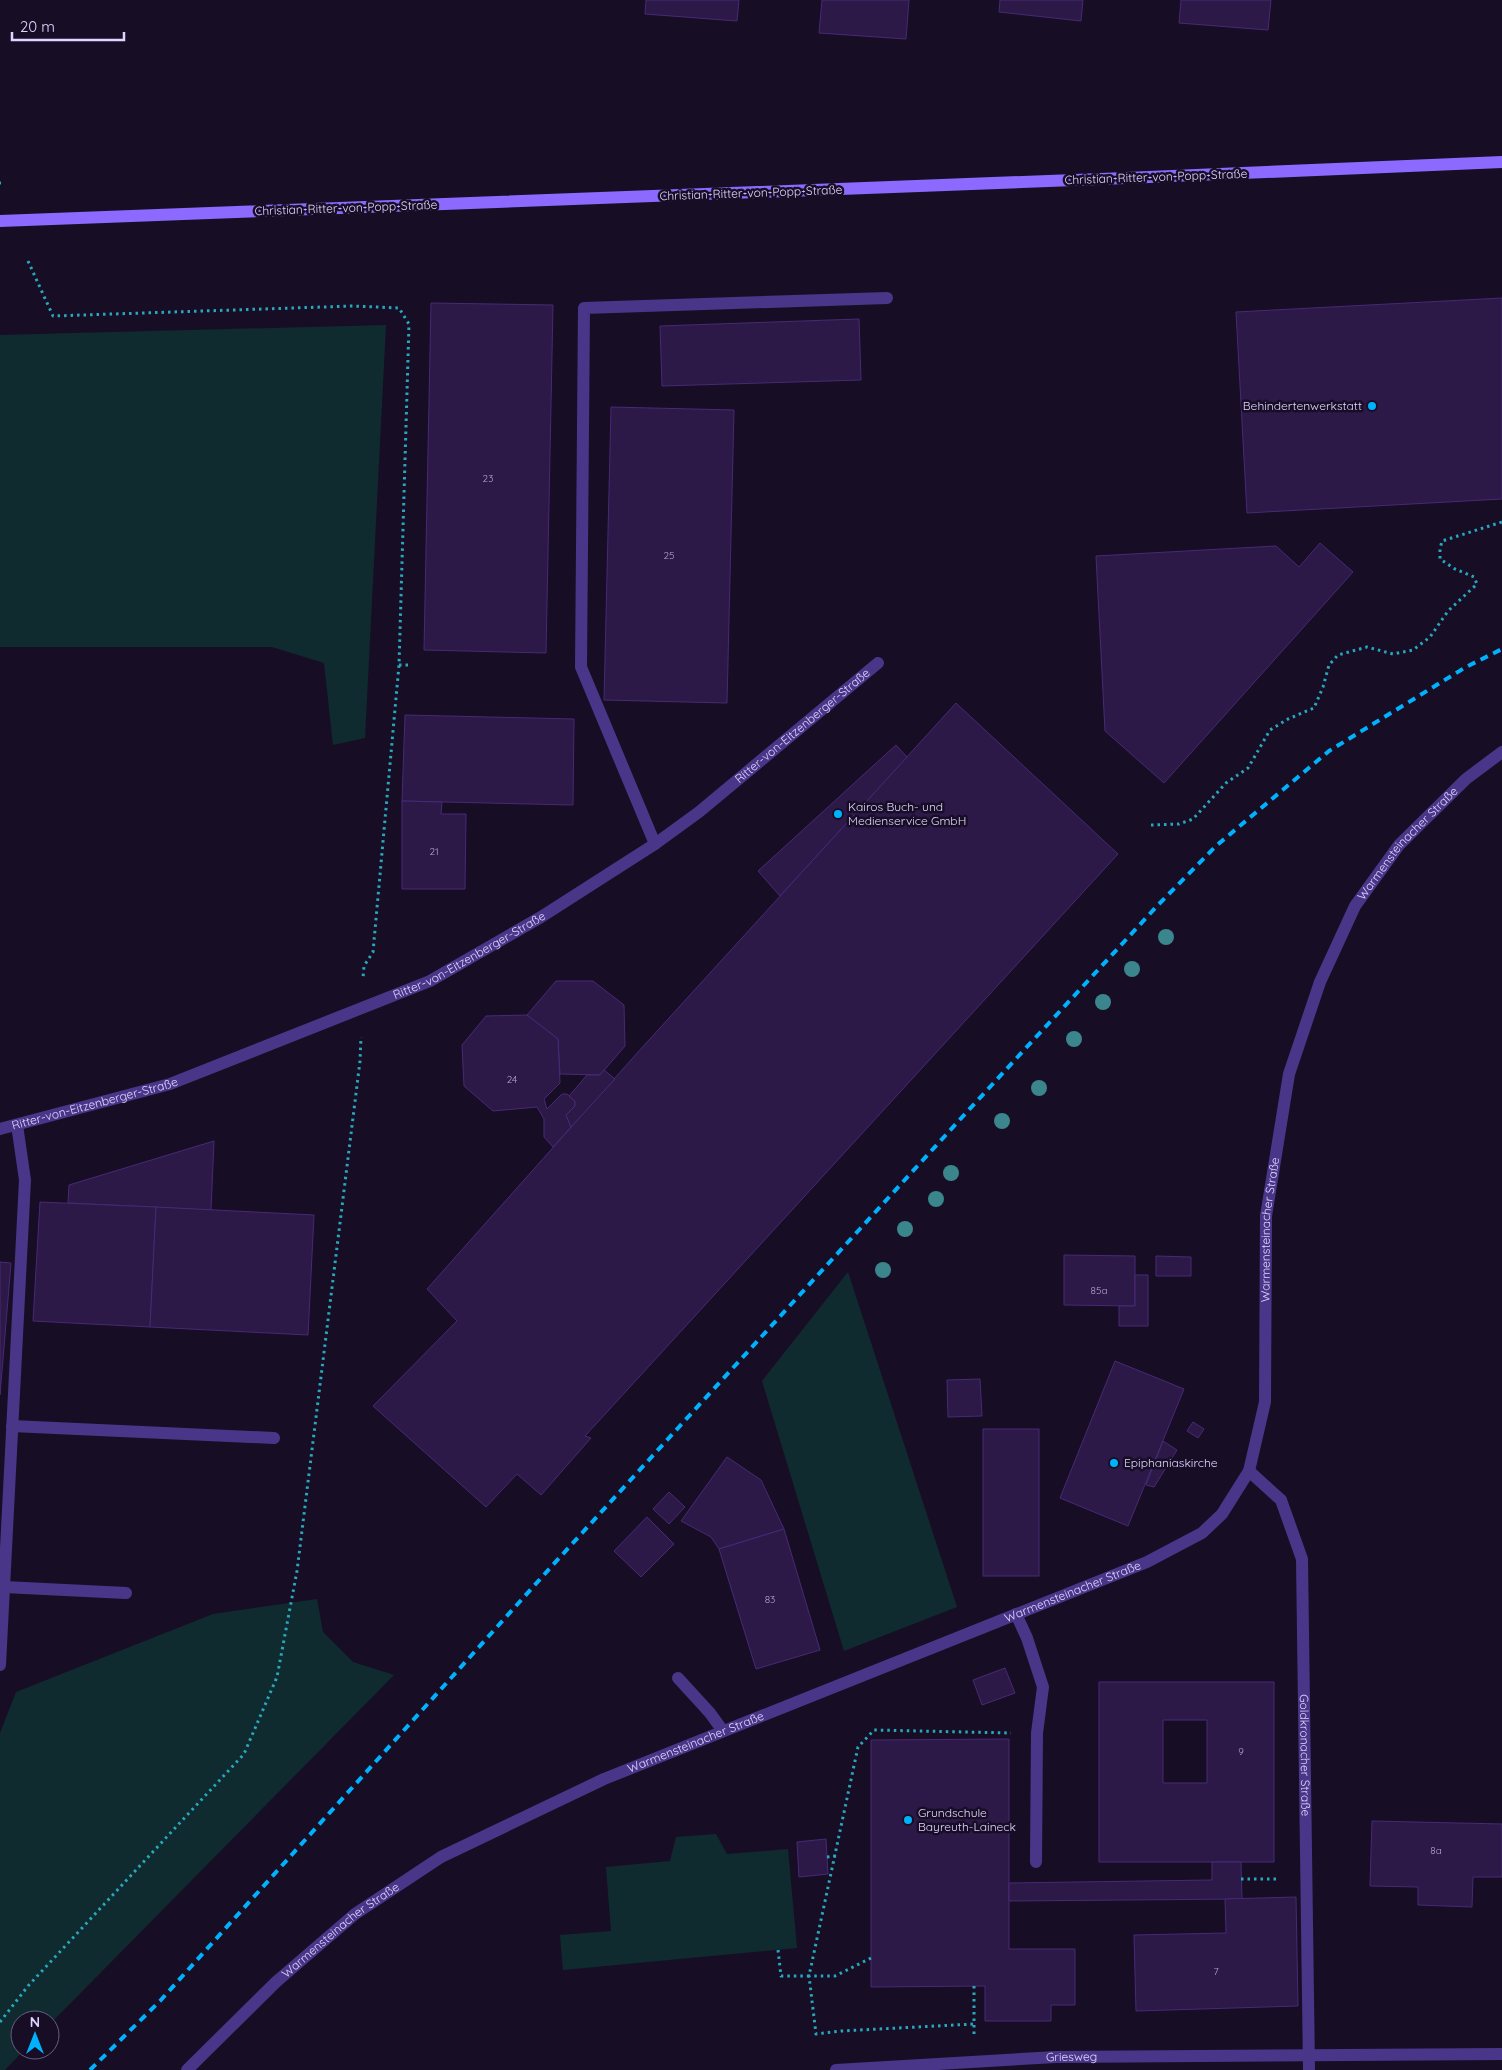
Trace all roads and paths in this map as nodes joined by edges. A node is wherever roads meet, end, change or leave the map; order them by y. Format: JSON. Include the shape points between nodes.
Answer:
{"nodes":[{"id":1,"x":1502,"y":162,"type":"edge"},
{"id":2,"x":0,"y":221,"type":"edge"},
{"id":3,"x":28,"y":261,"type":"dead end"},
{"id":4,"x":888,"y":298,"type":"dead end"},
{"id":5,"x":1502,"y":522,"type":"edge"},
{"id":6,"x":878,"y":663,"type":"dead end"},
{"id":7,"x":399,"y":665,"type":"junction"},
{"id":8,"x":410,"y":665,"type":"dead end"},
{"id":9,"x":1502,"y":752,"type":"edge"},
{"id":10,"x":1151,"y":825,"type":"dead end"},
{"id":11,"x":655,"y":844,"type":"junction"},
{"id":12,"x":362,"y":1007,"type":"junction"},
{"id":13,"x":17,"y":1125,"type":"junction"},
{"id":14,"x":0,"y":1129,"type":"edge"},
{"id":15,"x":12,"y":1426,"type":"junction"},
{"id":16,"x":274,"y":1438,"type":"dead end"},
{"id":17,"x":1249,"y":1472,"type":"junction"},
{"id":18,"x":4,"y":1587,"type":"junction"},
{"id":19,"x":126,"y":1593,"type":"dead end"},
{"id":20,"x":1016,"y":1614,"type":"junction"},
{"id":21,"x":0,"y":1665,"type":"edge"},
{"id":22,"x":678,"y":1678,"type":"dead end"},
{"id":23,"x":723,"y":1732,"type":"junction"},
{"id":24,"x":1037,"y":1733,"type":"junction"},
{"id":25,"x":836,"y":1856,"type":"junction"},
{"id":26,"x":827,"y":1857,"type":"dead end"},
{"id":27,"x":1036,"y":1862,"type":"dead end"},
{"id":28,"x":1241,"y":1879,"type":"dead end"},
{"id":29,"x":1305,"y":1879,"type":"junction"},
{"id":30,"x":778,"y":1950,"type":"dead end"},
{"id":31,"x":871,"y":1958,"type":"dead end"},
{"id":32,"x":809,"y":1976,"type":"junction"},
{"id":33,"x":974,"y":1986,"type":"dead end"},
{"id":34,"x":0,"y":2022,"type":"edge"},
{"id":35,"x":974,"y":2024,"type":"junction"},
{"id":36,"x":1502,"y":2054,"type":"edge"},
{"id":37,"x":975,"y":2062,"type":"junction"},
{"id":38,"x":1308,"y":2063,"type":"edge"},
{"id":39,"x":187,"y":2070,"type":"edge"},
{"id":40,"x":836,"y":2070,"type":"edge"}],
"edges":[{"from":1,"to":2,"type":"main road","name":"Christian-Ritter-von-Popp-Straße"},
{"from":3,"to":7,"type":"path","via":[[53,316],[352,306],[399,308],[409,324]]},
{"from":4,"to":11,"type":"street","via":[[584,308],[581,667]]},
{"from":5,"to":10,"type":"path","via":[[1442,541],[1440,559],[1474,577],[1477,584],[1448,610],[1430,637],[1413,650],[1393,654],[1367,647],[1338,655],[1329,665],[1314,708],[1270,730],[1248,768],[1226,783],[1193,819],[1179,824]]},
{"from":6,"to":11,"type":"street","name":"Ritter-von-Eitzenberger-Straße","via":[[699,812]]},
{"from":7,"to":8,"type":"path"},
{"from":7,"to":12,"type":"path","via":[[373,952],[364,966]]},
{"from":9,"to":17,"type":"street","name":"Warmensteinacher Straße","via":[[1466,780],[1399,845],[1355,906],[1320,982],[1289,1074],[1266,1216],[1265,1402]]},
{"from":11,"to":12,"type":"street","name":"Ritter-von-Eitzenberger-Straße","via":[[541,917],[430,982]]},
{"from":12,"to":13,"type":"street","name":"Ritter-von-Eitzenberger-Straße","via":[[170,1084]]},
{"from":12,"to":34,"type":"path","via":[[360,1061],[298,1562],[276,1677],[244,1754],[28,1986]]},
{"from":13,"to":14,"type":"street","name":"Ritter-von-Eitzenberger-Straße"},
{"from":13,"to":15,"type":"street","via":[[25,1180]]},
{"from":15,"to":16,"type":"street"},
{"from":15,"to":18,"type":"street"},
{"from":17,"to":20,"type":"street","name":"Warmensteinacher Straße","via":[[1222,1514],[1202,1533],[1147,1562]]},
{"from":17,"to":29,"type":"street","name":"Goldkronacher Straße","via":[[1281,1500],[1302,1559]]},
{"from":18,"to":19,"type":"street"},
{"from":18,"to":21,"type":"street"},
{"from":20,"to":23,"type":"street","name":"Warmensteinacher Straße"},
{"from":20,"to":24,"type":"street","via":[[1043,1687]]},
{"from":22,"to":23,"type":"street"},
{"from":23,"to":39,"type":"street","name":"Warmensteinacher Straße","via":[[604,1779],[441,1857],[355,1914],[276,1982]]},
{"from":24,"to":25,"type":"path","via":[[874,1730],[858,1747]]},
{"from":24,"to":27,"type":"street"},
{"from":25,"to":26,"type":"path"},
{"from":25,"to":32,"type":"path"},
{"from":28,"to":29,"type":"path"},
{"from":29,"to":38,"type":"street","name":"Goldkronacher Straße"},
{"from":30,"to":32,"type":"path","via":[[781,1976]]},
{"from":31,"to":32,"type":"path","via":[[835,1976]]},
{"from":32,"to":35,"type":"path","via":[[816,2034]]},
{"from":33,"to":35,"type":"path"},
{"from":35,"to":37,"type":"path"},
{"from":36,"to":38,"type":"street"},
{"from":37,"to":38,"type":"street","name":"Griesweg","via":[[1056,2057]]},
{"from":37,"to":40,"type":"street","name":"Griesweg"}]}
